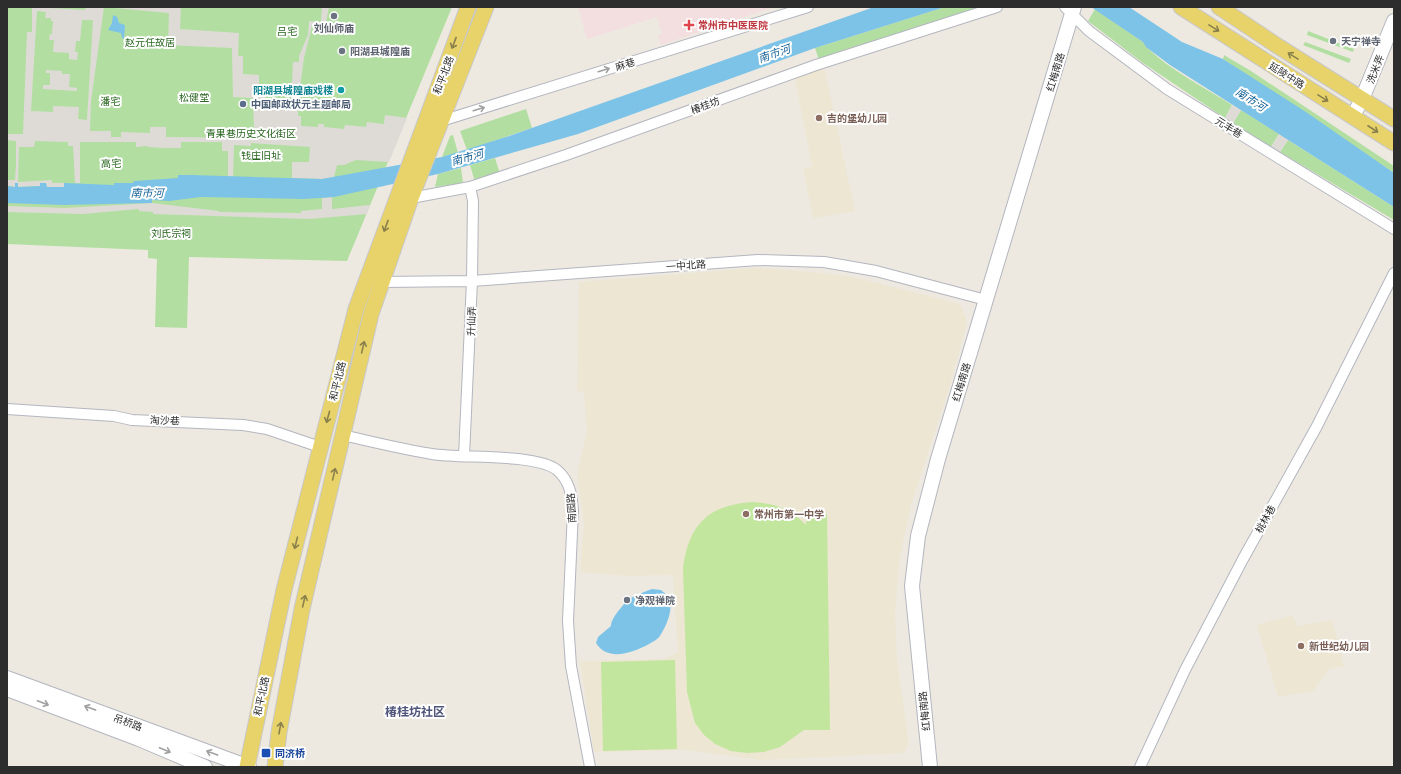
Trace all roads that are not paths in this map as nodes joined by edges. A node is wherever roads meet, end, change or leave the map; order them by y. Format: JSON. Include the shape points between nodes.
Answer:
{"nodes":[{"id":1,"x":468,"y":7,"type":"edge"},
{"id":2,"x":486,"y":7,"type":"edge"},
{"id":3,"x":808,"y":7,"type":"edge"},
{"id":4,"x":997,"y":7,"type":"edge"},
{"id":5,"x":1181,"y":7,"type":"edge"},
{"id":6,"x":1218,"y":7,"type":"edge"},
{"id":7,"x":1070,"y":9,"type":"edge"},
{"id":8,"x":1394,"y":21,"type":"edge"},
{"id":9,"x":1362,"y":99,"type":"junction"},
{"id":10,"x":1353,"y":116,"type":"junction"},
{"id":11,"x":1394,"y":120,"type":"edge"},
{"id":12,"x":442,"y":121,"type":"junction"},
{"id":13,"x":424,"y":126,"type":"junction"},
{"id":14,"x":1394,"y":143,"type":"edge"},
{"id":15,"x":470,"y":187,"type":"junction"},
{"id":16,"x":405,"y":194,"type":"junction"},
{"id":17,"x":1394,"y":230,"type":"edge"},
{"id":18,"x":1394,"y":273,"type":"edge"},
{"id":19,"x":472,"y":281,"type":"junction"},
{"id":20,"x":382,"y":282,"type":"junction"},
{"id":21,"x":986,"y":300,"type":"junction"},
{"id":22,"x":7,"y":409,"type":"edge"},
{"id":23,"x":342,"y":435,"type":"junction"},
{"id":24,"x":320,"y":447,"type":"junction"},
{"id":25,"x":464,"y":456,"type":"junction"},
{"id":26,"x":7,"y":678,"type":"edge"},
{"id":27,"x":7,"y":689,"type":"edge"},
{"id":28,"x":205,"y":767,"type":"edge"},
{"id":29,"x":248,"y":767,"type":"edge"},
{"id":30,"x":275,"y":767,"type":"edge"},
{"id":31,"x":590,"y":767,"type":"edge"},
{"id":32,"x":930,"y":767,"type":"edge"},
{"id":33,"x":1140,"y":767,"type":"edge"}],
"edges":[{"from":1,"to":13,"type":"main road","name":"和平北路","one_way":true},
{"from":2,"to":12,"type":"main road","name":"和平北路"},
{"from":12,"to":3,"type":"street","name":"麻巷","one_way":true},
{"from":4,"to":15,"type":"street","name":"椿桂坊","via":[[816,65]]},
{"from":5,"to":10,"type":"main road","name":"延陵中路","one_way":true},
{"from":9,"to":6,"type":"main road","name":"延陵中路","one_way":true},
{"from":7,"to":17,"type":"street","name":"元丰巷","via":[[1089,31],[1167,89]]},
{"from":7,"to":21,"type":"street","name":"红梅南路"},
{"from":8,"to":9,"type":"street","name":"洗米弄"},
{"from":9,"to":10,"type":"street","name":"洗米弄"},
{"from":9,"to":11,"type":"main road","name":"延陵中路"},
{"from":10,"to":14,"type":"main road","name":"延陵中路","one_way":true},
{"from":12,"to":13,"type":"street","name":"麻巷"},
{"from":12,"to":16,"type":"main road","name":"和平北路","via":[[417,183]]},
{"from":13,"to":16,"type":"main road","name":"和平北路","via":[[410,159]]},
{"from":15,"to":16,"type":"street","name":"椿桂坊"},
{"from":15,"to":19,"type":"street","name":"升仙弄","via":[[473,201]]},
{"from":16,"to":20,"type":"main road","name":"和平北路"},
{"from":16,"to":24,"type":"main road","name":"和平北路","one_way":true,"via":[[356,309]]},
{"from":18,"to":33,"type":"street","name":"桃林巷","via":[[1316,426],[1242,559]]},
{"from":19,"to":20,"type":"street","name":"一中北路"},
{"from":19,"to":21,"type":"street","name":"一中北路","via":[[758,260],[816,262],[876,271]]},
{"from":19,"to":25,"type":"street","name":"升仙弄"},
{"from":23,"to":20,"type":"main road","name":"和平北路","one_way":true},
{"from":21,"to":32,"type":"street","name":"红梅南路","via":[[938,459],[914,560],[913,616]]},
{"from":22,"to":24,"type":"street","name":"淘沙巷","via":[[114,416],[132,420],[243,425],[267,429]]},
{"from":23,"to":25,"type":"street","name":"南园路","via":[[434,454]]},
{"from":30,"to":23,"type":"main road","name":"和平北路","one_way":true,"via":[[302,609]]},
{"from":24,"to":29,"type":"main road","name":"和平北路","one_way":true,"via":[[284,590]]},
{"from":25,"to":31,"type":"street","name":"南园路","via":[[542,463],[557,470],[567,481],[573,511],[568,621],[571,666]]},
{"from":29,"to":26,"type":"street","name":"吊桥路","one_way":true},
{"from":27,"to":28,"type":"street","name":"吊桥路","one_way":true}]}
